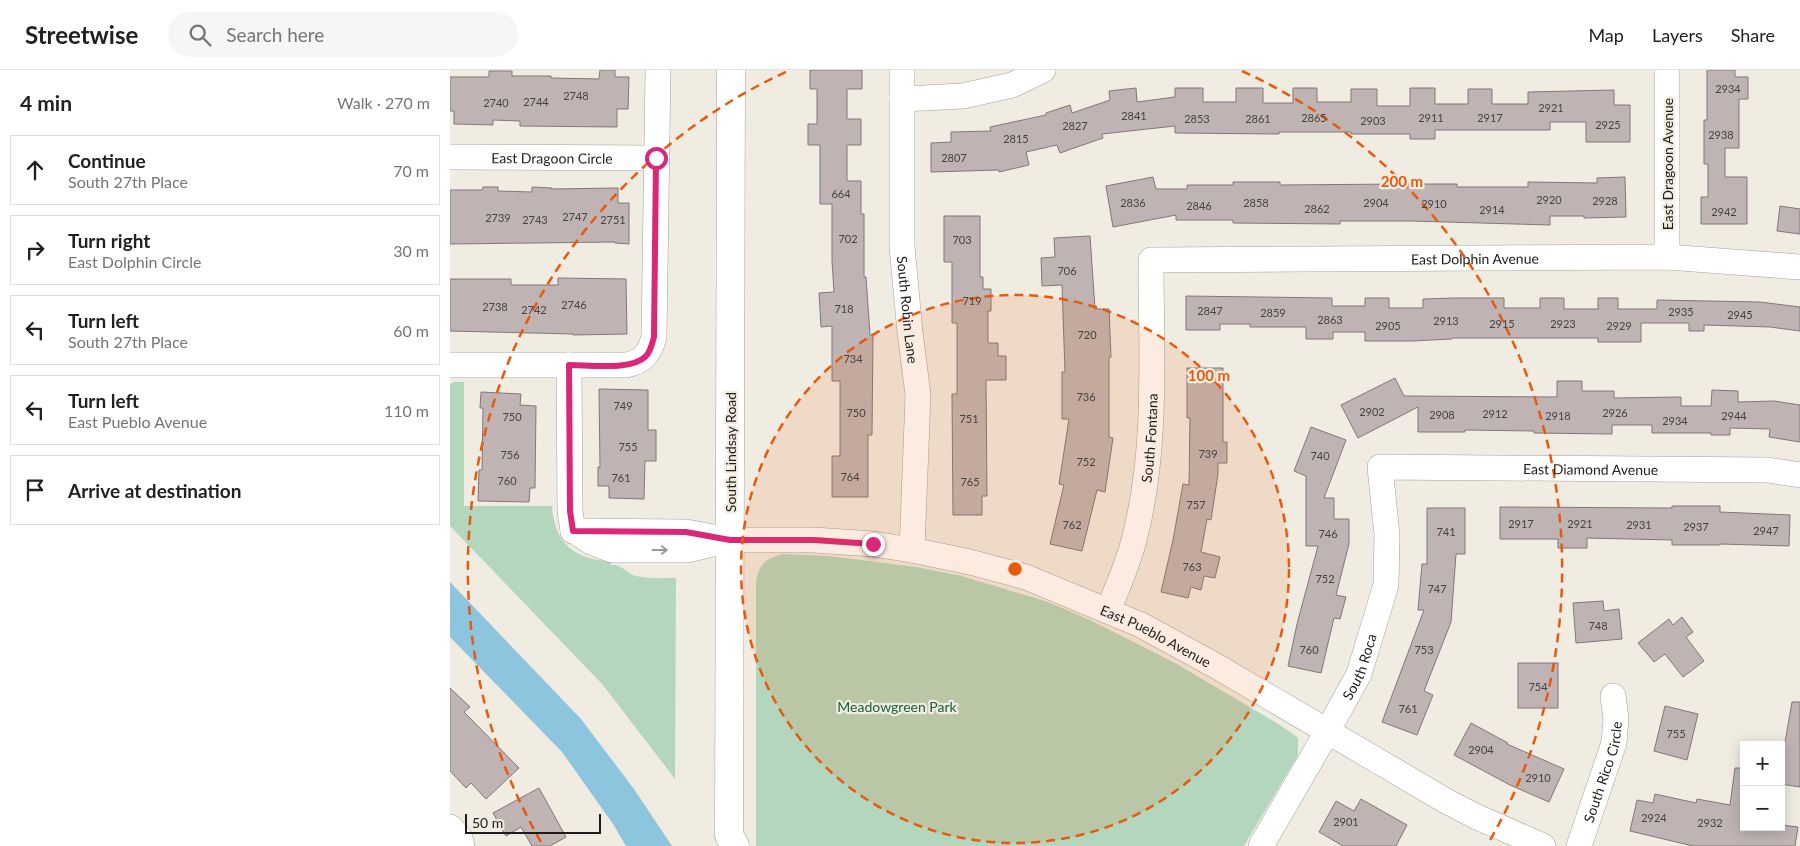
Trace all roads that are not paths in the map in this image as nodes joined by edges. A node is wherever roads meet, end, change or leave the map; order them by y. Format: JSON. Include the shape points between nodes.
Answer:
{"nodes":[{"id":1,"x":658,"y":70,"type":"edge"},
{"id":2,"x":731,"y":70,"type":"edge"},
{"id":3,"x":902,"y":70,"type":"edge"},
{"id":4,"x":1043,"y":70,"type":"edge"},
{"id":5,"x":1667,"y":70,"type":"edge"},
{"id":6,"x":902,"y":100,"type":"junction"},
{"id":7,"x":450,"y":157,"type":"edge"},
{"id":8,"x":656,"y":158,"type":"junction"},
{"id":9,"x":1667,"y":257,"type":"junction"},
{"id":10,"x":1150,"y":260,"type":"joint"},
{"id":11,"x":1800,"y":266,"type":"edge"},
{"id":12,"x":450,"y":365,"type":"edge"},
{"id":13,"x":569,"y":365,"type":"junction"},
{"id":14,"x":1380,"y":467,"type":"joint"},
{"id":15,"x":1800,"y":475,"type":"edge"},
{"id":16,"x":730,"y":540,"type":"junction"},
{"id":17,"x":912,"y":550,"type":"junction"},
{"id":18,"x":1108,"y":611,"type":"junction"},
{"id":19,"x":1613,"y":696,"type":"dead end"},
{"id":20,"x":1328,"y":732,"type":"junction"},
{"id":21,"x":450,"y":827,"type":"edge"},
{"id":22,"x":729,"y":842,"type":"edge"},
{"id":23,"x":462,"y":846,"type":"edge"},
{"id":24,"x":1260,"y":846,"type":"edge"},
{"id":25,"x":1544,"y":846,"type":"edge"},
{"id":26,"x":1579,"y":846,"type":"edge"}],
"edges":[{"from":1,"to":8,"type":"street"},
{"from":2,"to":16,"type":"main road","name":"South Lindsay Road"},
{"from":3,"to":6,"type":"street","name":"South Robin Lane"},
{"from":4,"to":6,"type":"street","via":[[1012,86],[963,96]]},
{"from":5,"to":9,"type":"street","name":"East Dragoon Avenue"},
{"from":6,"to":17,"type":"street","name":"South Robin Lane","via":[[902,247],[918,395]]},
{"from":7,"to":8,"type":"street","name":"East Dragoon Circle"},
{"from":8,"to":13,"type":"street","via":[[654,337],[650,350],[633,364]]},
{"from":9,"to":10,"type":"street","name":"East Dolphin Avenue"},
{"from":9,"to":11,"type":"street","name":"East Dolphin Avenue"},
{"from":10,"to":18,"type":"street","name":"South Fontana","via":[[1150,432],[1145,479],[1134,540]]},
{"from":12,"to":13,"type":"street"},
{"from":13,"to":16,"type":"street","name":"East Pueblo Avenue","via":[[570,511],[573,531],[612,550],[687,550]]},
{"from":14,"to":15,"type":"street","name":"East Diamond Avenue","via":[[1768,470]]},
{"from":14,"to":20,"type":"street","name":"South Roca","via":[[1387,535],[1386,585],[1359,674]]},
{"from":16,"to":17,"type":"street","name":"East Pueblo Avenue","via":[[814,540]]},
{"from":16,"to":22,"type":"main road","name":"South Lindsay Road"},
{"from":17,"to":18,"type":"street","name":"East Pueblo Avenue","via":[[1026,577]]},
{"from":18,"to":20,"type":"street","name":"East Pueblo Avenue","via":[[1218,667]]},
{"from":19,"to":26,"type":"street","name":"South Rico Circle","via":[[1616,719],[1614,743]]},
{"from":20,"to":24,"type":"street","name":"South Roca"},
{"from":20,"to":25,"type":"street","name":"East Pueblo Avenue","via":[[1477,817]]},
{"from":21,"to":23,"type":"street","via":[[460,838]]}]}
